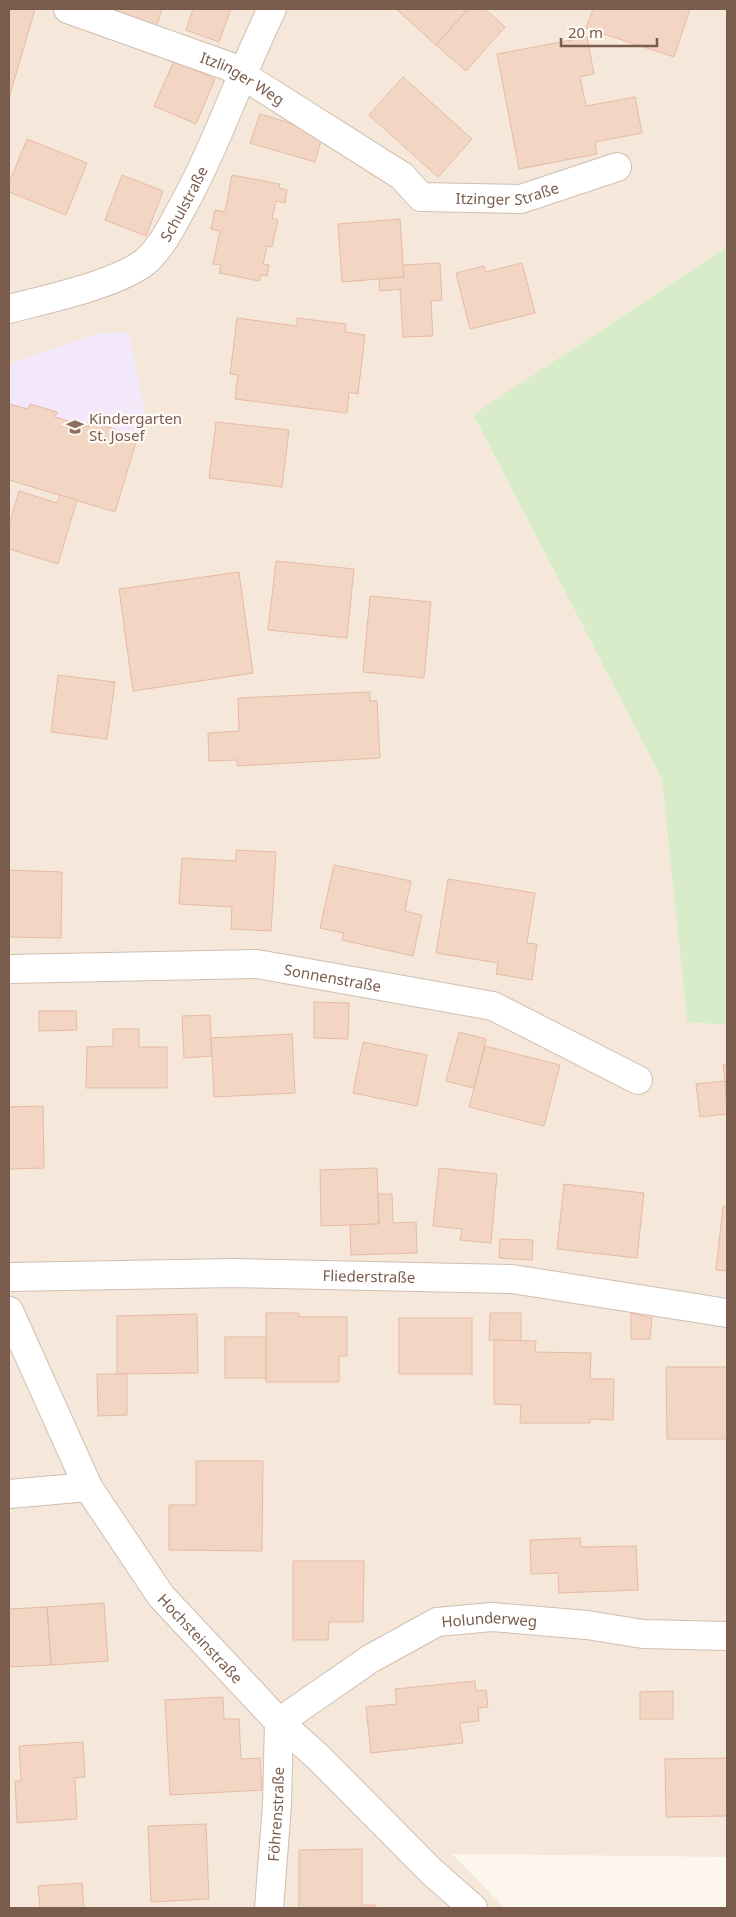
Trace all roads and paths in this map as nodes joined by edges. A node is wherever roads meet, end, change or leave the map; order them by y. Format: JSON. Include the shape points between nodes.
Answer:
{"nodes":[{"id":1,"x":68,"y":9,"type":"edge"},
{"id":2,"x":272,"y":9,"type":"edge"},
{"id":3,"x":242,"y":75,"type":"junction"},
{"id":4,"x":617,"y":167,"type":"dead end"},
{"id":5,"x":402,"y":176,"type":"joint"},
{"id":6,"x":9,"y":309,"type":"edge"},
{"id":7,"x":9,"y":970,"type":"edge"},
{"id":8,"x":638,"y":1080,"type":"dead end"},
{"id":9,"x":9,"y":1277,"type":"edge"},
{"id":10,"x":9,"y":1310,"type":"edge"},
{"id":11,"x":727,"y":1313,"type":"edge"},
{"id":12,"x":88,"y":1488,"type":"junction"},
{"id":13,"x":9,"y":1494,"type":"edge"},
{"id":14,"x":727,"y":1636,"type":"edge"},
{"id":15,"x":279,"y":1722,"type":"junction"},
{"id":16,"x":269,"y":1908,"type":"edge"},
{"id":17,"x":473,"y":1908,"type":"edge"}],
"edges":[{"from":1,"to":3,"type":"street","name":"Itzlinger Weg","via":[[228,66]]},
{"from":2,"to":3,"type":"street","name":"Schulstraße"},
{"from":3,"to":5,"type":"street","name":"Itzlinger Weg"},
{"from":3,"to":6,"type":"street","name":"Schulstraße","via":[[197,182],[162,243],[144,262],[90,287]]},
{"from":4,"to":5,"type":"street","name":"Itzinger Straße","via":[[521,199],[420,197]]},
{"from":7,"to":8,"type":"street","name":"Sonnenstraße","via":[[258,964],[493,1006]]},
{"from":9,"to":11,"type":"street","name":"Fliederstraße","via":[[234,1273],[512,1279]]},
{"from":10,"to":12,"type":"street","name":"Hochsteinstraße"},
{"from":12,"to":13,"type":"street"},
{"from":12,"to":15,"type":"street","name":"Hochsteinstraße","via":[[161,1596]]},
{"from":14,"to":15,"type":"street","name":"Holunderweg","via":[[643,1634],[587,1625],[492,1617],[437,1622],[370,1659]]},
{"from":15,"to":16,"type":"street","name":"Föhrenstraße"},
{"from":15,"to":17,"type":"street","name":"Hochsteinstraße"}]}
